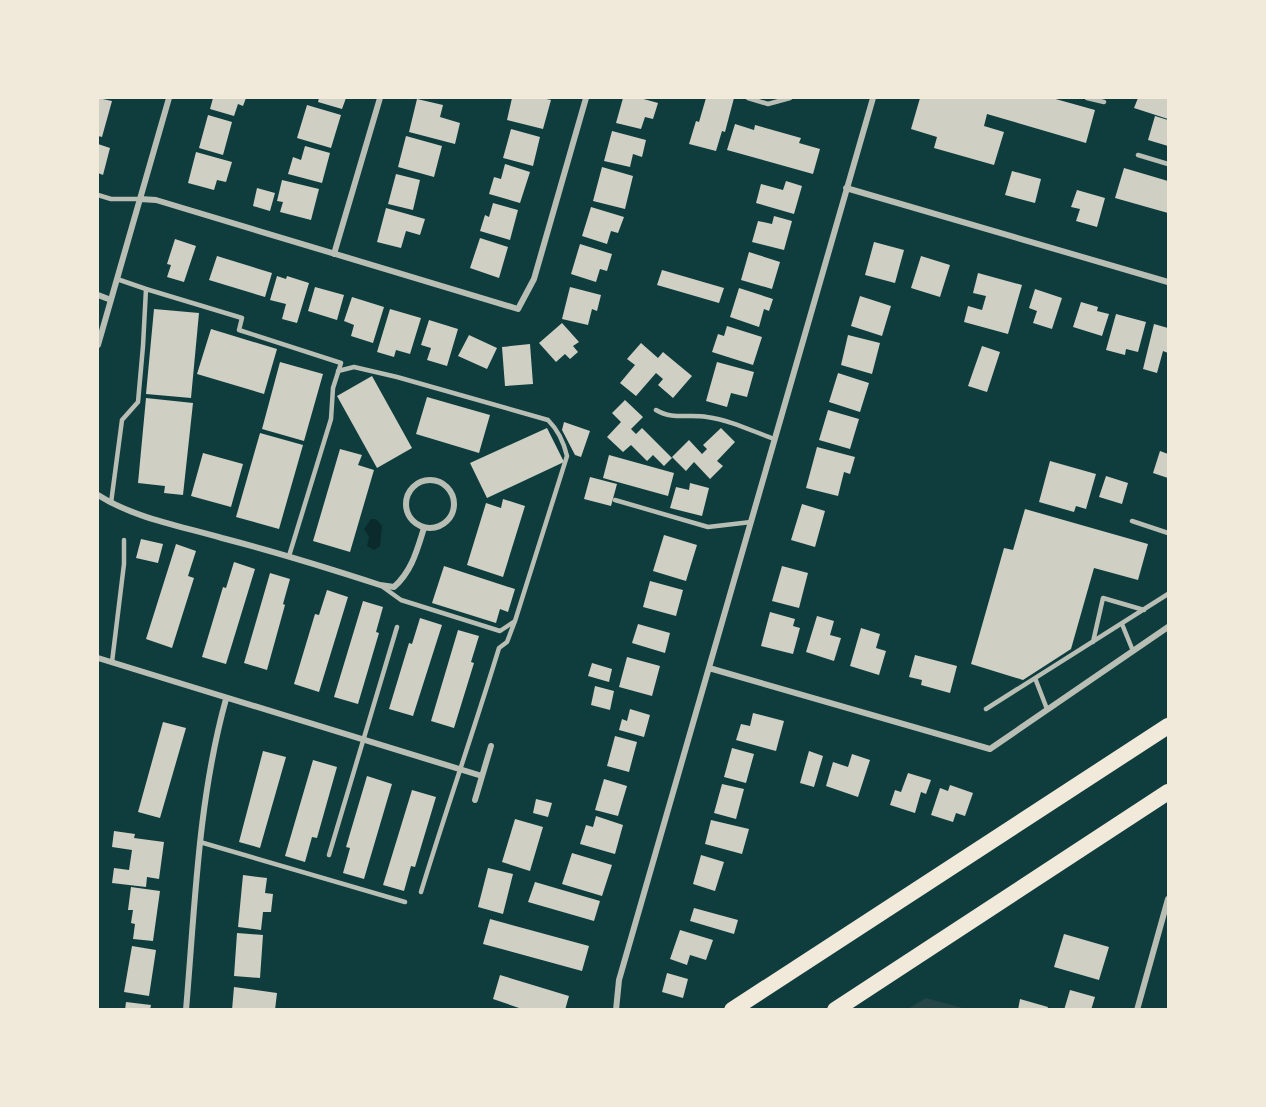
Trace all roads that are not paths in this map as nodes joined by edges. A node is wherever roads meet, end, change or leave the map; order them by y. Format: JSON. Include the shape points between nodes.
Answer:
{"nodes":[{"id":1,"x":170,"y":98,"type":"edge"},
{"id":2,"x":380,"y":98,"type":"edge"},
{"id":3,"x":586,"y":98,"type":"edge"},
{"id":4,"x":748,"y":98,"type":"edge"},
{"id":5,"x":790,"y":98,"type":"edge"},
{"id":6,"x":873,"y":98,"type":"edge"},
{"id":7,"x":1087,"y":98,"type":"edge"},
{"id":8,"x":1104,"y":102,"type":"dead end"},
{"id":9,"x":1138,"y":155,"type":"dead end"},
{"id":10,"x":1168,"y":164,"type":"edge"},
{"id":11,"x":846,"y":188,"type":"junction"},
{"id":12,"x":98,"y":195,"type":"edge"},
{"id":13,"x":140,"y":199,"type":"junction"},
{"id":14,"x":334,"y":254,"type":"junction"},
{"id":15,"x":117,"y":279,"type":"junction"},
{"id":16,"x":1168,"y":282,"type":"edge"},
{"id":17,"x":146,"y":289,"type":"junction"},
{"id":18,"x":98,"y":296,"type":"edge"},
{"id":19,"x":111,"y":300,"type":"junction"},
{"id":20,"x":98,"y":345,"type":"edge"},
{"id":21,"x":338,"y":371,"type":"junction"},
{"id":22,"x":656,"y":410,"type":"dead end"},
{"id":23,"x":774,"y":439,"type":"junction"},
{"id":24,"x":98,"y":495,"type":"edge"},
{"id":25,"x":615,"y":500,"type":"dead end"},
{"id":26,"x":111,"y":503,"type":"junction"},
{"id":27,"x":1132,"y":521,"type":"dead end"},
{"id":28,"x":751,"y":522,"type":"junction"},
{"id":29,"x":424,"y":528,"type":"junction"},
{"id":30,"x":1168,"y":533,"type":"edge"},
{"id":31,"x":124,"y":540,"type":"dead end"},
{"id":32,"x":289,"y":556,"type":"junction"},
{"id":33,"x":380,"y":585,"type":"junction"},
{"id":34,"x":1168,"y":594,"type":"edge"},
{"id":35,"x":1144,"y":610,"type":"junction"},
{"id":36,"x":515,"y":621,"type":"junction"},
{"id":37,"x":1122,"y":624,"type":"junction"},
{"id":38,"x":397,"y":627,"type":"dead end"},
{"id":39,"x":1168,"y":627,"type":"edge"},
{"id":40,"x":1093,"y":642,"type":"junction"},
{"id":41,"x":1133,"y":651,"type":"junction"},
{"id":42,"x":98,"y":658,"type":"edge"},
{"id":43,"x":112,"y":662,"type":"junction"},
{"id":44,"x":709,"y":668,"type":"junction"},
{"id":45,"x":1035,"y":678,"type":"junction"},
{"id":46,"x":226,"y":699,"type":"junction"},
{"id":47,"x":986,"y":709,"type":"dead end"},
{"id":48,"x":1047,"y":710,"type":"junction"},
{"id":49,"x":1168,"y":726,"type":"edge"},
{"id":50,"x":364,"y":741,"type":"junction"},
{"id":51,"x":491,"y":746,"type":"dead end"},
{"id":52,"x":459,"y":770,"type":"junction"},
{"id":53,"x":482,"y":776,"type":"junction"},
{"id":54,"x":1168,"y":792,"type":"edge"},
{"id":55,"x":475,"y":800,"type":"dead end"},
{"id":56,"x":200,"y":842,"type":"junction"},
{"id":57,"x":329,"y":855,"type":"dead end"},
{"id":58,"x":421,"y":892,"type":"dead end"},
{"id":59,"x":1168,"y":899,"type":"edge"},
{"id":60,"x":405,"y":902,"type":"dead end"},
{"id":61,"x":186,"y":1010,"type":"edge"},
{"id":62,"x":616,"y":1010,"type":"edge"},
{"id":63,"x":732,"y":1010,"type":"edge"},
{"id":64,"x":835,"y":1010,"type":"edge"},
{"id":65,"x":1137,"y":1010,"type":"edge"}],
"edges":[{"from":1,"to":13,"type":"street"},
{"from":2,"to":14,"type":"street"},
{"from":3,"to":14,"type":"street","via":[[534,279],[518,309]]},
{"from":4,"to":5,"type":"lane","via":[[768,104]]},
{"from":6,"to":11,"type":"street"},
{"from":7,"to":8,"type":"lane"},
{"from":9,"to":10,"type":"lane"},
{"from":11,"to":16,"type":"street"},
{"from":11,"to":23,"type":"street"},
{"from":12,"to":13,"type":"lane"},
{"from":13,"to":14,"type":"street","via":[[156,200]]},
{"from":13,"to":15,"type":"street"},
{"from":15,"to":17,"type":"lane"},
{"from":15,"to":19,"type":"street"},
{"from":17,"to":21,"type":"lane","via":[[242,318],[239,330],[341,363]]},
{"from":17,"to":26,"type":"lane","via":[[138,402],[122,420]]},
{"from":18,"to":19,"type":"street"},
{"from":19,"to":20,"type":"street"},
{"from":21,"to":32,"type":"lane","via":[[331,419]]},
{"from":21,"to":36,"type":"lane","via":[[354,367],[397,377],[548,420],[554,426],[567,456]]},
{"from":22,"to":23,"type":"lane","via":[[673,416],[705,416]]},
{"from":23,"to":28,"type":"street"},
{"from":24,"to":26,"type":"street"},
{"from":25,"to":28,"type":"lane","via":[[708,527]]},
{"from":26,"to":32,"type":"street","via":[[140,515]]},
{"from":27,"to":30,"type":"lane"},
{"from":28,"to":44,"type":"street"},
{"from":29,"to":29,"type":"street","via":[[442,526],[453,514],[454,498],[438,481],[422,482],[406,499],[412,521]]},
{"from":29,"to":33,"type":"street","via":[[406,576],[394,587]]},
{"from":31,"to":43,"type":"lane"},
{"from":32,"to":33,"type":"street"},
{"from":33,"to":36,"type":"lane","via":[[401,600],[500,631]]},
{"from":34,"to":35,"type":"lane"},
{"from":35,"to":37,"type":"lane"},
{"from":35,"to":40,"type":"lane","via":[[1103,598]]},
{"from":36,"to":52,"type":"lane","via":[[507,642],[500,648]]},
{"from":37,"to":40,"type":"lane"},
{"from":37,"to":41,"type":"lane"},
{"from":38,"to":50,"type":"lane"},
{"from":39,"to":41,"type":"street"},
{"from":40,"to":45,"type":"lane"},
{"from":41,"to":48,"type":"street"},
{"from":42,"to":43,"type":"street"},
{"from":43,"to":46,"type":"street"},
{"from":44,"to":48,"type":"street","via":[[990,749]]},
{"from":44,"to":62,"type":"street","via":[[619,980]]},
{"from":45,"to":47,"type":"lane"},
{"from":45,"to":48,"type":"lane"},
{"from":46,"to":50,"type":"street"},
{"from":46,"to":56,"type":"street","via":[[216,735]]},
{"from":49,"to":63,"type":"highway"},
{"from":50,"to":52,"type":"street"},
{"from":50,"to":57,"type":"lane"},
{"from":51,"to":53,"type":"street"},
{"from":52,"to":53,"type":"street"},
{"from":52,"to":58,"type":"lane"},
{"from":53,"to":55,"type":"street"},
{"from":54,"to":64,"type":"highway"},
{"from":56,"to":60,"type":"lane"},
{"from":56,"to":61,"type":"street"},
{"from":59,"to":65,"type":"street"}]}
